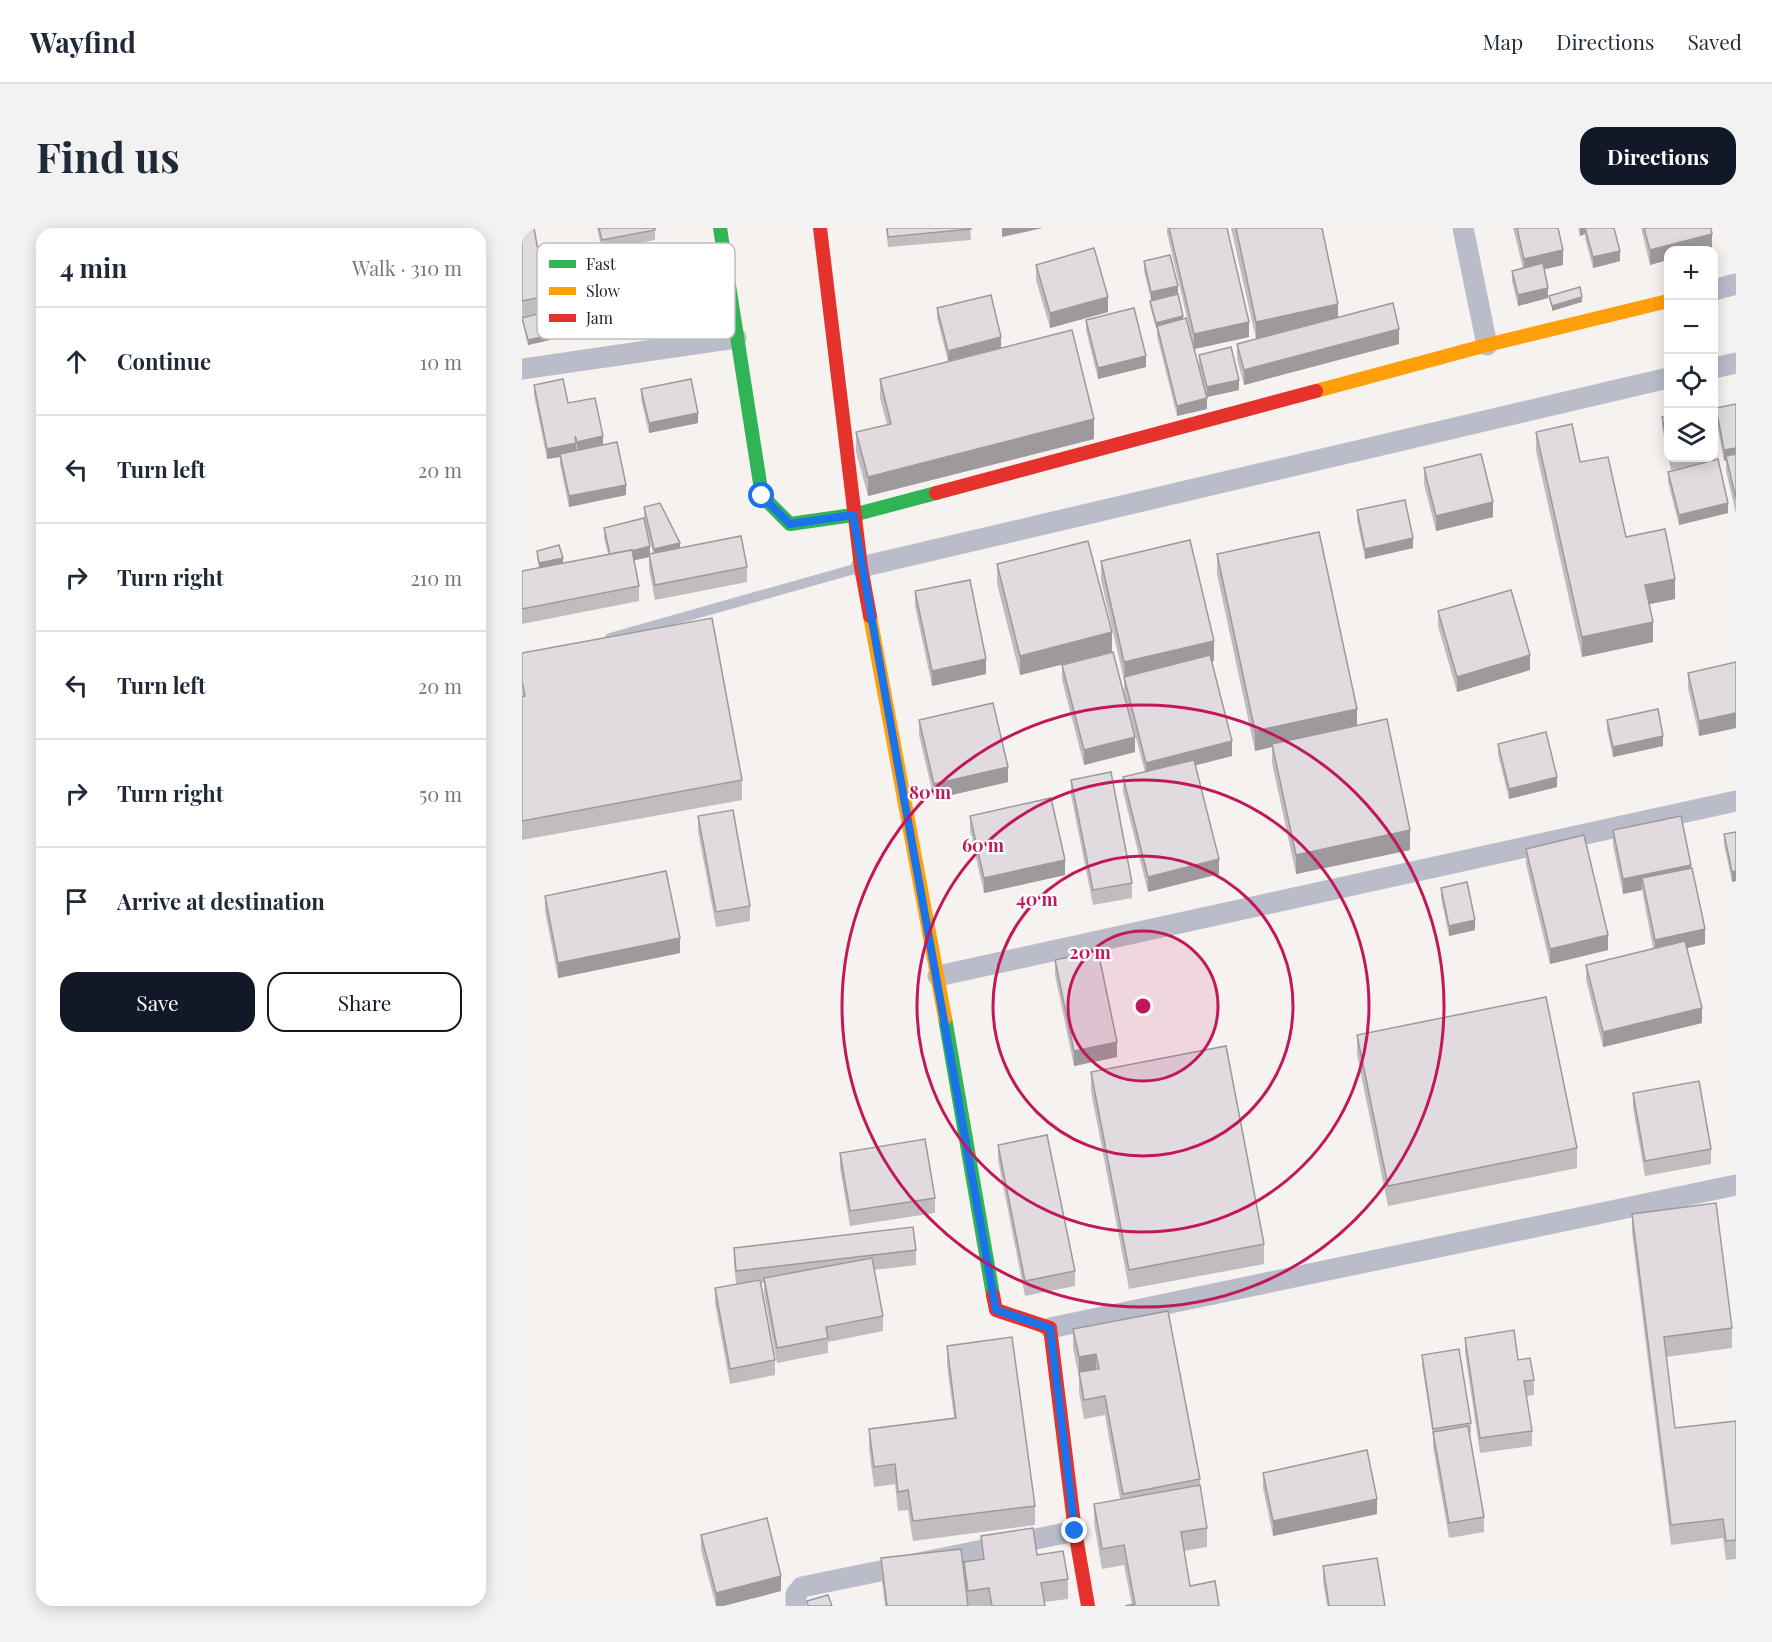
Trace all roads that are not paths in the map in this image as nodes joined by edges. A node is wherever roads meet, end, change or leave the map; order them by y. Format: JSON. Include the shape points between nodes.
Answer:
{"nodes":[{"id":1,"x":720,"y":228,"type":"edge"},
{"id":2,"x":820,"y":228,"type":"edge"},
{"id":3,"x":1463,"y":228,"type":"edge"},
{"id":4,"x":722,"y":243,"type":"edge"},
{"id":5,"x":1736,"y":284,"type":"edge"},
{"id":6,"x":1718,"y":289,"type":"edge"},
{"id":7,"x":1664,"y":302,"type":"edge"},
{"id":8,"x":735,"y":331,"type":"edge"},
{"id":9,"x":736,"y":338,"type":"joint"},
{"id":10,"x":729,"y":339,"type":"edge"},
{"id":11,"x":1487,"y":345,"type":"junction"},
{"id":12,"x":1736,"y":363,"type":"edge"},
{"id":13,"x":1718,"y":367,"type":"edge"},
{"id":14,"x":522,"y":369,"type":"edge"},
{"id":15,"x":1664,"y":379,"type":"edge"},
{"id":16,"x":853,"y":515,"type":"junction"},
{"id":17,"x":861,"y":567,"type":"junction"},
{"id":18,"x":601,"y":640,"type":"edge"},
{"id":19,"x":1736,"y":801,"type":"edge"},
{"id":20,"x":938,"y":976,"type":"junction"},
{"id":21,"x":1736,"y":1185,"type":"edge"},
{"id":22,"x":1050,"y":1328,"type":"junction"},
{"id":23,"x":1075,"y":1531,"type":"junction"},
{"id":24,"x":796,"y":1606,"type":"edge"},
{"id":25,"x":1088,"y":1606,"type":"edge"}],
"edges":[{"from":1,"to":4,"type":"street"},
{"from":2,"to":16,"type":"street"},
{"from":3,"to":11,"type":"street"},
{"from":5,"to":6,"type":"street"},
{"from":7,"to":11,"type":"street"},
{"from":8,"to":9,"type":"street"},
{"from":9,"to":16,"type":"street","via":[[762,496],[790,524]]},
{"from":10,"to":14,"type":"street"},
{"from":11,"to":16,"type":"street"},
{"from":12,"to":13,"type":"street"},
{"from":15,"to":17,"type":"street"},
{"from":16,"to":17,"type":"street"},
{"from":17,"to":18,"type":"lane"},
{"from":17,"to":20,"type":"street"},
{"from":19,"to":20,"type":"street"},
{"from":20,"to":22,"type":"street","via":[[996,1310]]},
{"from":21,"to":22,"type":"street"},
{"from":22,"to":23,"type":"street"},
{"from":23,"to":24,"type":"street","via":[[802,1587],[796,1594]]},
{"from":23,"to":25,"type":"street"}]}
